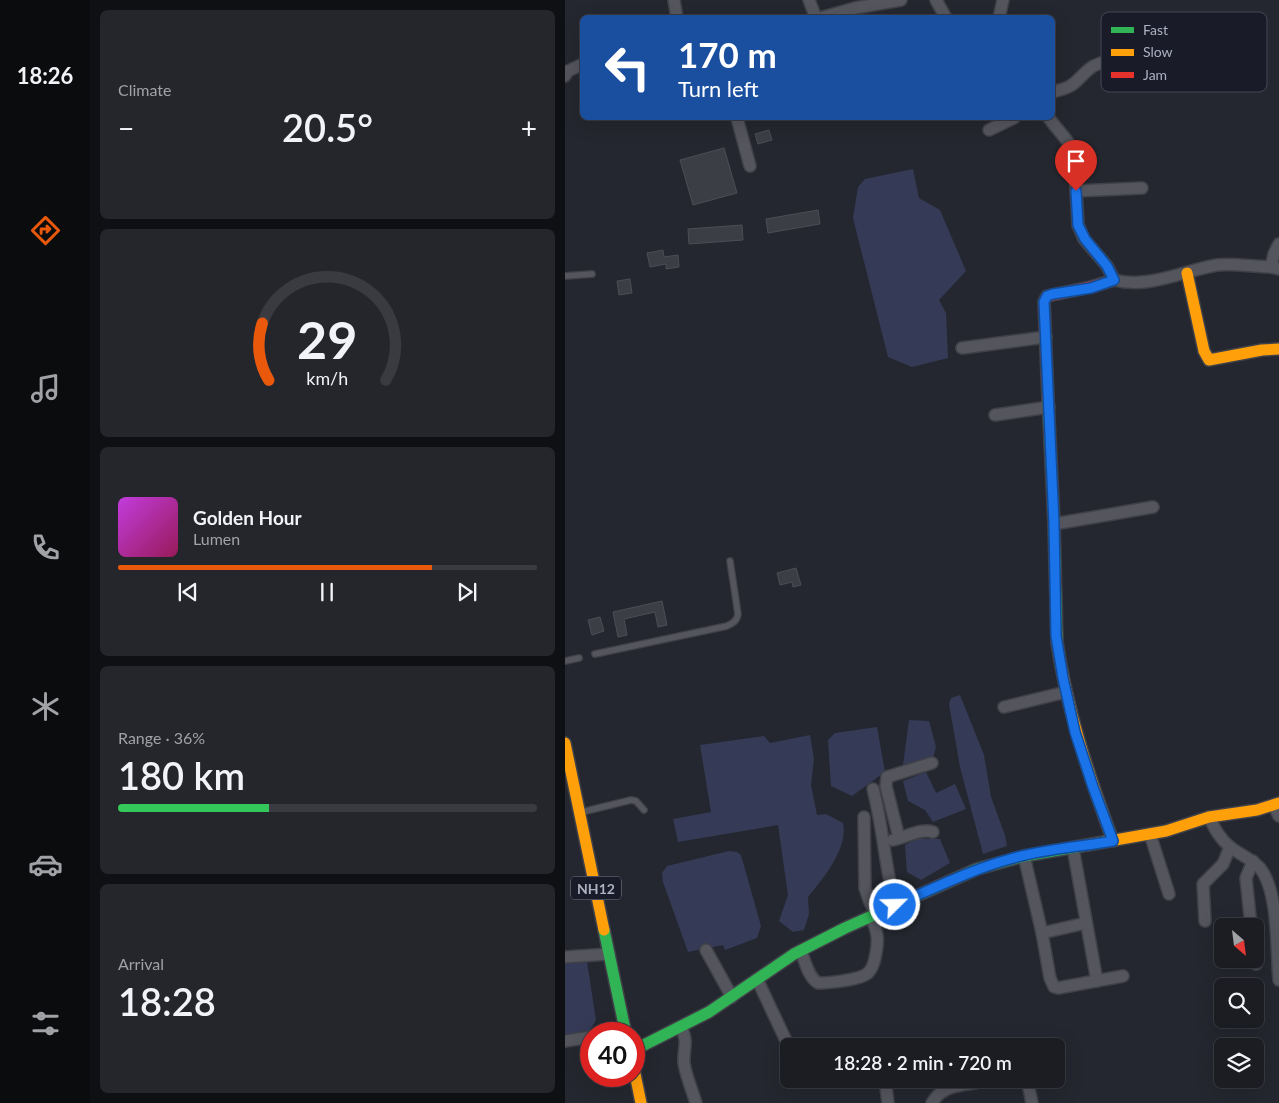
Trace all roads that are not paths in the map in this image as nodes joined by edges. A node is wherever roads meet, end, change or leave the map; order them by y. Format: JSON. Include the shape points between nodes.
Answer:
{"nodes":[{"id":1,"x":674,"y":0,"type":"edge"},
{"id":2,"x":809,"y":0,"type":"edge"},
{"id":3,"x":901,"y":0,"type":"edge"},
{"id":4,"x":936,"y":0,"type":"edge"},
{"id":5,"x":1003,"y":0,"type":"edge"},
{"id":6,"x":676,"y":15,"type":"edge"},
{"id":7,"x":815,"y":15,"type":"edge"},
{"id":8,"x":830,"y":15,"type":"edge"},
{"id":9,"x":944,"y":15,"type":"edge"},
{"id":10,"x":1000,"y":15,"type":"edge"},
{"id":11,"x":1101,"y":64,"type":"edge"},
{"id":12,"x":580,"y":65,"type":"edge"},
{"id":13,"x":565,"y":76,"type":"edge"},
{"id":14,"x":1055,"y":91,"type":"edge"},
{"id":15,"x":738,"y":120,"type":"edge"},
{"id":16,"x":1010,"y":120,"type":"edge"},
{"id":17,"x":1050,"y":120,"type":"edge"},
{"id":18,"x":989,"y":130,"type":"dead end"},
{"id":19,"x":750,"y":166,"type":"dead end"},
{"id":20,"x":1142,"y":188,"type":"dead end"},
{"id":21,"x":1076,"y":191,"type":"junction"},
{"id":22,"x":1279,"y":244,"type":"edge"},
{"id":23,"x":1275,"y":268,"type":"edge"},
{"id":24,"x":1187,"y":273,"type":"junction"},
{"id":25,"x":592,"y":274,"type":"dead end"},
{"id":26,"x":565,"y":276,"type":"edge"},
{"id":27,"x":1114,"y":280,"type":"junction"},
{"id":28,"x":1046,"y":336,"type":"junction"},
{"id":29,"x":961,"y":348,"type":"dead end"},
{"id":30,"x":1279,"y":350,"type":"edge"},
{"id":31,"x":1049,"y":407,"type":"junction"},
{"id":32,"x":995,"y":414,"type":"dead end"},
{"id":33,"x":1153,"y":507,"type":"dead end"},
{"id":34,"x":1054,"y":524,"type":"junction"},
{"id":35,"x":730,"y":561,"type":"dead end"},
{"id":36,"x":595,"y":654,"type":"dead end"},
{"id":37,"x":579,"y":658,"type":"dead end"},
{"id":38,"x":565,"y":661,"type":"edge"},
{"id":39,"x":1066,"y":692,"type":"junction"},
{"id":40,"x":1004,"y":707,"type":"dead end"},
{"id":41,"x":565,"y":743,"type":"edge"},
{"id":42,"x":932,"y":763,"type":"dead end"},
{"id":43,"x":873,"y":789,"type":"dead end"},
{"id":44,"x":1277,"y":808,"type":"edge"},
{"id":45,"x":644,"y":810,"type":"dead end"},
{"id":46,"x":580,"y":813,"type":"junction"},
{"id":47,"x":864,"y":817,"type":"dead end"},
{"id":48,"x":1209,"y":817,"type":"junction"},
{"id":49,"x":933,"y":832,"type":"dead end"},
{"id":50,"x":1150,"y":834,"type":"junction"},
{"id":51,"x":899,"y":838,"type":"junction"},
{"id":52,"x":884,"y":841,"type":"junction"},
{"id":53,"x":1113,"y":841,"type":"junction"},
{"id":54,"x":1230,"y":847,"type":"junction"},
{"id":55,"x":1073,"y":848,"type":"junction"},
{"id":56,"x":1024,"y":856,"type":"junction"},
{"id":57,"x":1253,"y":861,"type":"junction"},
{"id":58,"x":1169,"y":894,"type":"dead end"},
{"id":59,"x":895,"y":905,"type":"junction"},
{"id":60,"x":873,"y":915,"type":"junction"},
{"id":61,"x":1250,"y":918,"type":"edge"},
{"id":62,"x":1205,"y":921,"type":"dead end"},
{"id":63,"x":1086,"y":923,"type":"junction"},
{"id":64,"x":1043,"y":933,"type":"junction"},
{"id":65,"x":706,"y":950,"type":"dead end"},
{"id":66,"x":801,"y":951,"type":"junction"},
{"id":67,"x":609,"y":954,"type":"junction"},
{"id":68,"x":565,"y":957,"type":"edge"},
{"id":69,"x":1123,"y":976,"type":"dead end"},
{"id":70,"x":757,"y":979,"type":"junction"},
{"id":71,"x":1279,"y":980,"type":"edge"},
{"id":72,"x":1097,"y":981,"type":"junction"},
{"id":73,"x":732,"y":997,"type":"junction"},
{"id":74,"x":624,"y":1022,"type":"edge"},
{"id":75,"x":681,"y":1027,"type":"junction"},
{"id":76,"x":785,"y":1038,"type":"edge"},
{"id":77,"x":580,"y":1039,"type":"edge"},
{"id":78,"x":565,"y":1041,"type":"edge"},
{"id":79,"x":645,"y":1045,"type":"edge"},
{"id":80,"x":638,"y":1087,"type":"edge"},
{"id":81,"x":886,"y":1088,"type":"edge"},
{"id":82,"x":951,"y":1088,"type":"edge"},
{"id":83,"x":1029,"y":1088,"type":"edge"},
{"id":84,"x":641,"y":1103,"type":"edge"},
{"id":85,"x":696,"y":1103,"type":"edge"},
{"id":86,"x":889,"y":1103,"type":"edge"},
{"id":87,"x":932,"y":1103,"type":"edge"},
{"id":88,"x":1032,"y":1103,"type":"edge"}],
"edges":[{"from":1,"to":6,"type":"street"},
{"from":2,"to":7,"type":"street"},
{"from":3,"to":8,"type":"street"},
{"from":4,"to":9,"type":"street"},
{"from":5,"to":10,"type":"street"},
{"from":11,"to":14,"type":"street","via":[[1088,70],[1074,85]]},
{"from":12,"to":13,"type":"street"},
{"from":15,"to":19,"type":"street"},
{"from":16,"to":18,"type":"street"},
{"from":17,"to":21,"type":"street","via":[[1074,152]]},
{"from":20,"to":21,"type":"street"},
{"from":21,"to":27,"type":"street","via":[[1078,225]]},
{"from":22,"to":23,"type":"street","via":[[1274,254]]},
{"from":23,"to":24,"type":"street","via":[[1220,264]]},
{"from":24,"to":27,"type":"street","via":[[1140,283]]},
{"from":24,"to":30,"type":"main road","via":[[1204,351],[1209,360]]},
{"from":25,"to":26,"type":"lane"},
{"from":27,"to":28,"type":"main road","via":[[1047,296],[1044,302]]},
{"from":28,"to":29,"type":"street"},
{"from":28,"to":31,"type":"main road"},
{"from":31,"to":32,"type":"street"},
{"from":31,"to":34,"type":"main road"},
{"from":33,"to":34,"type":"street"},
{"from":34,"to":39,"type":"main road","via":[[1056,636]]},
{"from":35,"to":36,"type":"lane","via":[[738,614],[733,623]]},
{"from":37,"to":38,"type":"lane"},
{"from":39,"to":40,"type":"street"},
{"from":39,"to":53,"type":"main road","via":[[1075,732]]},
{"from":41,"to":46,"type":"main road","number":"NH12"},
{"from":42,"to":51,"type":"street","via":[[887,777]]},
{"from":43,"to":52,"type":"street"},
{"from":44,"to":48,"type":"main road"},
{"from":45,"to":46,"type":"lane","via":[[637,801],[631,800]]},
{"from":46,"to":67,"type":"main road","number":"NH12"},
{"from":47,"to":60,"type":"street","via":[[865,888]]},
{"from":48,"to":50,"type":"main road"},
{"from":48,"to":54,"type":"street"},
{"from":49,"to":51,"type":"street","via":[[926,830]]},
{"from":50,"to":53,"type":"main road"},
{"from":50,"to":58,"type":"street"},
{"from":51,"to":52,"type":"street"},
{"from":52,"to":59,"type":"street"},
{"from":53,"to":55,"type":"main road"},
{"from":54,"to":57,"type":"street"},
{"from":54,"to":62,"type":"street","via":[[1223,864],[1203,884]]},
{"from":55,"to":56,"type":"main road"},
{"from":55,"to":63,"type":"street"},
{"from":56,"to":59,"type":"main road","via":[[977,869]]},
{"from":56,"to":64,"type":"street"},
{"from":57,"to":61,"type":"street","via":[[1245,878]]},
{"from":57,"to":71,"type":"street","via":[[1267,876],[1272,890]]},
{"from":59,"to":60,"type":"main road"},
{"from":60,"to":66,"type":"main road"},
{"from":60,"to":66,"type":"street","via":[[879,944],[873,966],[862,977],[818,983],[810,975]]},
{"from":63,"to":64,"type":"street"},
{"from":63,"to":72,"type":"street"},
{"from":64,"to":72,"type":"street","via":[[1054,987]]},
{"from":65,"to":73,"type":"street"},
{"from":66,"to":70,"type":"main road"},
{"from":67,"to":68,"type":"street"},
{"from":67,"to":74,"type":"main road","number":"NH12"},
{"from":69,"to":72,"type":"street"},
{"from":70,"to":73,"type":"main road"},
{"from":70,"to":76,"type":"street"},
{"from":73,"to":75,"type":"main road"},
{"from":75,"to":79,"type":"main road"},
{"from":75,"to":85,"type":"street","via":[[686,1041],[685,1069]]},
{"from":77,"to":78,"type":"street"},
{"from":80,"to":84,"type":"main road"},
{"from":81,"to":86,"type":"street"},
{"from":82,"to":87,"type":"street","via":[[939,1092]]},
{"from":83,"to":88,"type":"street"}]}
